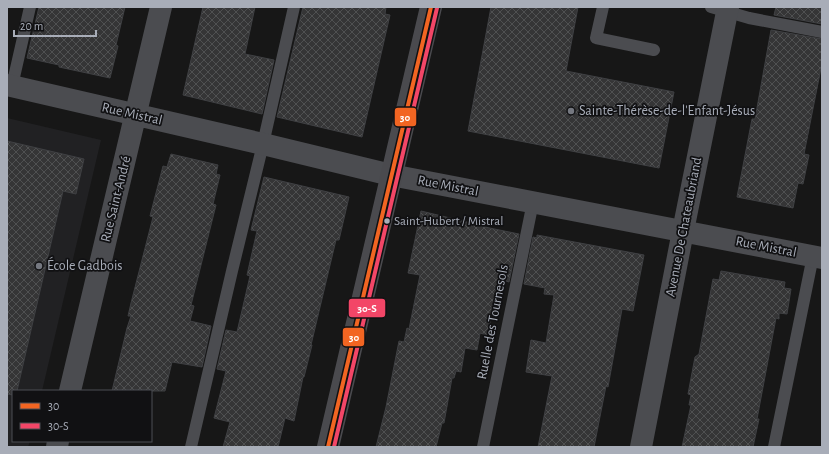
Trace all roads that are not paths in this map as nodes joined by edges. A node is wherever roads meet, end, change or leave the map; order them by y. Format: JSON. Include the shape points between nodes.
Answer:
{"nodes":[{"id":1,"x":30,"y":7,"type":"edge"},
{"id":2,"x":161,"y":7,"type":"edge"},
{"id":3,"x":294,"y":7,"type":"edge"},
{"id":4,"x":431,"y":7,"type":"edge"},
{"id":5,"x":603,"y":7,"type":"edge"},
{"id":6,"x":722,"y":8,"type":"edge"},
{"id":7,"x":822,"y":32,"type":"edge"},
{"id":8,"x":654,"y":50,"type":"dead end"},
{"id":9,"x":9,"y":86,"type":"edge"},
{"id":10,"x":136,"y":115,"type":"junction"},
{"id":11,"x":263,"y":144,"type":"junction"},
{"id":12,"x":391,"y":176,"type":"junction"},
{"id":13,"x":533,"y":202,"type":"junction"},
{"id":14,"x":683,"y":231,"type":"junction"},
{"id":15,"x":817,"y":257,"type":"edge"},
{"id":16,"x":70,"y":390,"type":"edge"},
{"id":17,"x":190,"y":447,"type":"edge"},
{"id":18,"x":328,"y":447,"type":"edge"},
{"id":19,"x":483,"y":447,"type":"edge"},
{"id":20,"x":641,"y":447,"type":"edge"},
{"id":21,"x":774,"y":447,"type":"edge"}],
"edges":[{"from":1,"to":9,"type":"lane"},
{"from":2,"to":10,"type":"street","name":"Rue Saint-André"},
{"from":3,"to":11,"type":"lane"},
{"from":4,"to":12,"type":"street"},
{"from":5,"to":8,"type":"lane","via":[[596,38]]},
{"from":6,"to":7,"type":"lane","via":[[749,18]]},
{"from":6,"to":14,"type":"street","name":"Avenue De Chateaubriand"},
{"from":9,"to":10,"type":"street","name":"Rue Mistral"},
{"from":10,"to":11,"type":"street","name":"Rue Mistral"},
{"from":10,"to":16,"type":"street","name":"Rue Saint-André"},
{"from":11,"to":12,"type":"street","name":"Rue Mistral"},
{"from":11,"to":17,"type":"lane"},
{"from":12,"to":13,"type":"street","name":"Rue Mistral"},
{"from":12,"to":18,"type":"street"},
{"from":13,"to":14,"type":"street","name":"Rue Mistral"},
{"from":13,"to":19,"type":"lane","name":"Ruelle des Tournesols"},
{"from":14,"to":15,"type":"street","name":"Rue Mistral"},
{"from":14,"to":20,"type":"street","name":"Avenue De Chateaubriand"},
{"from":15,"to":21,"type":"lane"}]}
